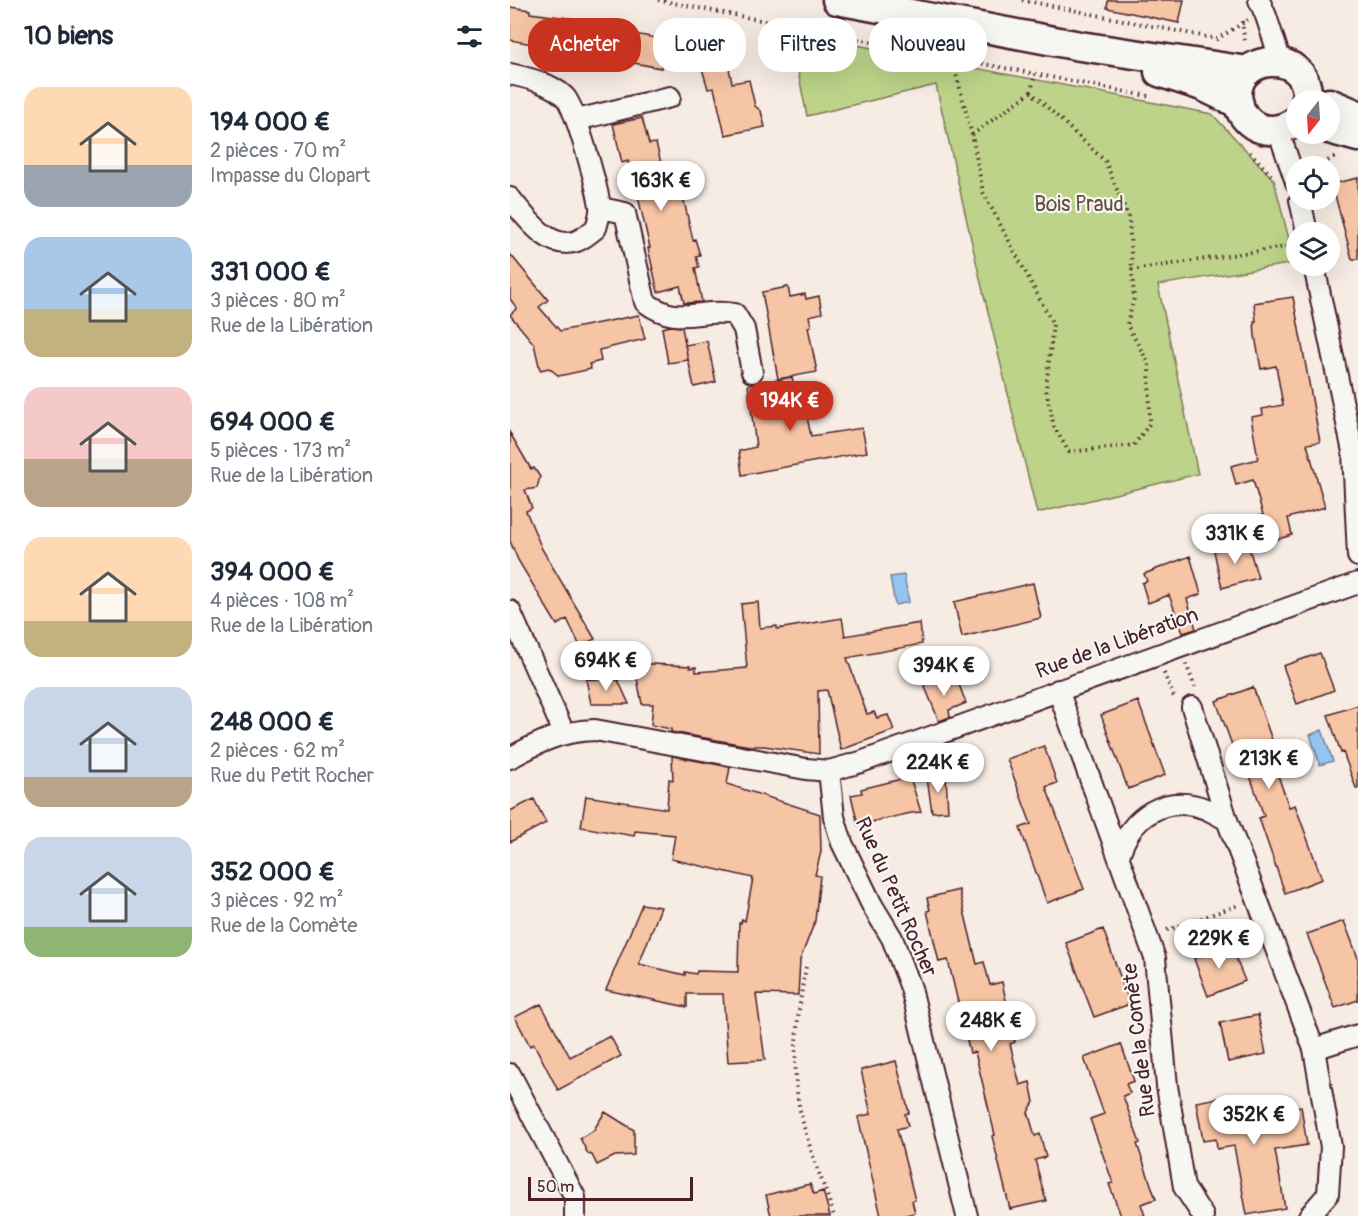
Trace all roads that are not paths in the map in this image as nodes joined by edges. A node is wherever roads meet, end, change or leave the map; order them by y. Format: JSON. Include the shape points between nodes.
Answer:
{"nodes":[{"id":1,"x":837,"y":0,"type":"edge"},
{"id":2,"x":1259,"y":0,"type":"edge"},
{"id":3,"x":1080,"y":46,"type":"junction"},
{"id":4,"x":1281,"y":62,"type":"junction"},
{"id":5,"x":1248,"y":71,"type":"junction"},
{"id":6,"x":510,"y":74,"type":"edge"},
{"id":7,"x":1309,"y":90,"type":"edge"},
{"id":8,"x":670,"y":97,"type":"dead end"},
{"id":9,"x":1239,"y":104,"type":"junction"},
{"id":10,"x":1340,"y":109,"type":"edge"},
{"id":11,"x":1358,"y":116,"type":"edge"},
{"id":12,"x":577,"y":120,"type":"junction"},
{"id":13,"x":1286,"y":125,"type":"edge"},
{"id":14,"x":510,"y":198,"type":"edge"},
{"id":15,"x":601,"y":208,"type":"junction"},
{"id":16,"x":1316,"y":276,"type":"edge"},
{"id":17,"x":752,"y":372,"type":"dead end"},
{"id":18,"x":1358,"y":556,"type":"edge"},
{"id":19,"x":1358,"y":583,"type":"edge"},
{"id":20,"x":510,"y":612,"type":"edge"},
{"id":21,"x":1058,"y":690,"type":"junction"},
{"id":22,"x":1192,"y":707,"type":"road end"},
{"id":23,"x":564,"y":733,"type":"junction"},
{"id":24,"x":510,"y":758,"type":"edge"},
{"id":25,"x":829,"y":771,"type":"junction"},
{"id":26,"x":1227,"y":820,"type":"junction"},
{"id":27,"x":1119,"y":856,"type":"junction"},
{"id":28,"x":1358,"y":1035,"type":"edge"},
{"id":29,"x":1314,"y":1049,"type":"junction"},
{"id":30,"x":510,"y":1074,"type":"edge"},
{"id":31,"x":575,"y":1216,"type":"edge"},
{"id":32,"x":967,"y":1216,"type":"edge"},
{"id":33,"x":1203,"y":1216,"type":"edge"},
{"id":34,"x":1309,"y":1216,"type":"edge"}],
"edges":[{"from":1,"to":3,"type":"street"},
{"from":2,"to":4,"type":"street"},
{"from":3,"to":5,"type":"street"},
{"from":3,"to":9,"type":"street","via":[[1202,86]]},
{"from":4,"to":5,"type":"street","via":[[1263,62]]},
{"from":4,"to":7,"type":"street","via":[[1298,72]]},
{"from":5,"to":9,"type":"street","via":[[1239,87]]},
{"from":6,"to":12,"type":"street","via":[[551,87],[566,98]]},
{"from":8,"to":12,"type":"street"},
{"from":9,"to":13,"type":"street","via":[[1254,125],[1265,129]]},
{"from":10,"to":11,"type":"street"},
{"from":12,"to":15,"type":"street"},
{"from":14,"to":15,"type":"street","via":[[536,230],[557,241],[574,243],[596,228]]},
{"from":15,"to":17,"type":"street","via":[[625,213],[645,302],[658,311],[680,317],[719,311],[735,314],[744,329]]},
{"from":16,"to":18,"type":"street","via":[[1353,452]]},
{"from":19,"to":21,"type":"street","name":"Rue de la Libération"},
{"from":20,"to":23,"type":"street"},
{"from":21,"to":25,"type":"street","name":"Rue de la Libération"},
{"from":21,"to":27,"type":"street","name":"Rue de la Comète"},
{"from":22,"to":26,"type":"street"},
{"from":23,"to":24,"type":"street","name":"Rue de la Libération"},
{"from":23,"to":25,"type":"street","name":"Rue de la Libération","via":[[595,730]]},
{"from":25,"to":32,"type":"street","name":"Rue du Petit Rocher","via":[[834,817],[842,843],[906,970]]},
{"from":26,"to":27,"type":"street","via":[[1193,805],[1162,807],[1139,820],[1124,840]]},
{"from":26,"to":29,"type":"street"},
{"from":27,"to":33,"type":"street","name":"Rue de la Comète","via":[[1155,958],[1167,1086],[1184,1187]]},
{"from":28,"to":29,"type":"street"},
{"from":29,"to":34,"type":"street","via":[[1331,1147],[1328,1194]]},
{"from":30,"to":31,"type":"street","via":[[575,1197]]}]}
